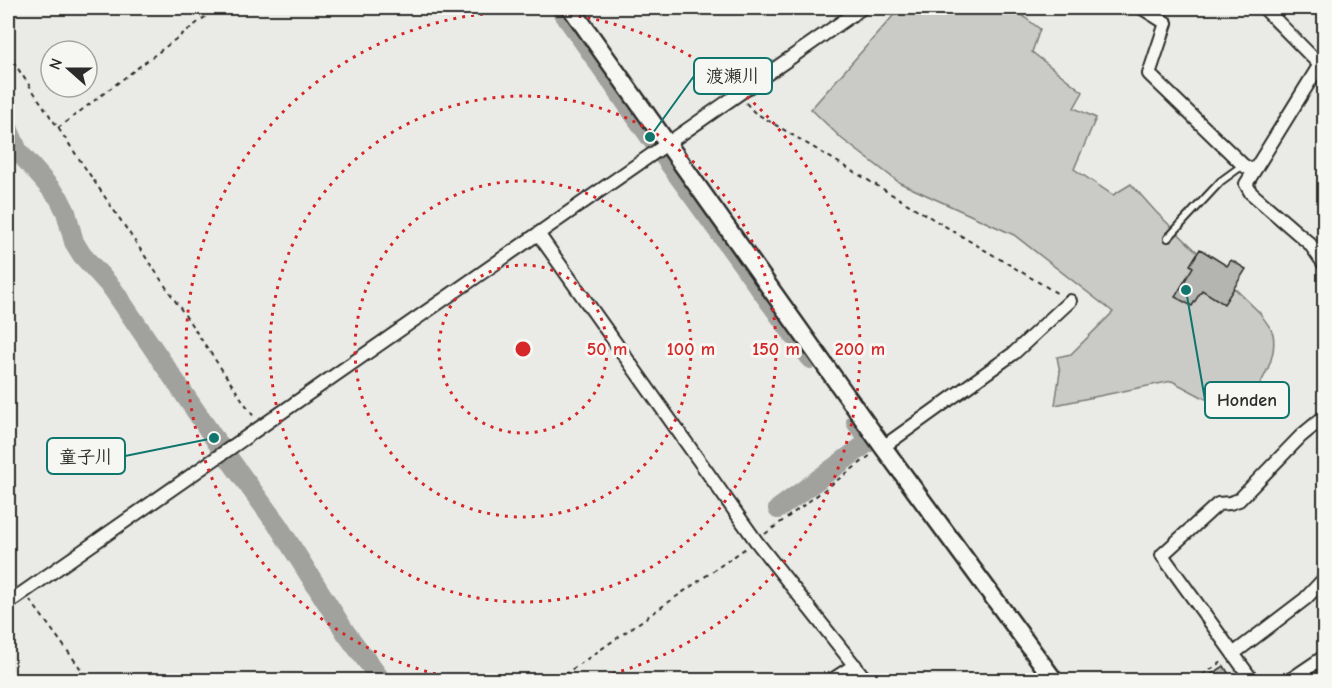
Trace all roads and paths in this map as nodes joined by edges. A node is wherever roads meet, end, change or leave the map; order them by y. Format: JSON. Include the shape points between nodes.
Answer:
{"nodes":[{"id":1,"x":217,"y":8,"type":"edge"},
{"id":2,"x":571,"y":8,"type":"edge"},
{"id":3,"x":862,"y":8,"type":"edge"},
{"id":4,"x":1143,"y":8,"type":"edge"},
{"id":5,"x":1264,"y":8,"type":"edge"},
{"id":6,"x":8,"y":54,"type":"edge"},
{"id":7,"x":1322,"y":61,"type":"edge"},
{"id":8,"x":737,"y":95,"type":"junction"},
{"id":9,"x":58,"y":128,"type":"junction"},
{"id":10,"x":668,"y":144,"type":"junction"},
{"id":11,"x":1248,"y":168,"type":"junction"},
{"id":12,"x":539,"y":235,"type":"junction"},
{"id":13,"x":1168,"y":238,"type":"dead end"},
{"id":14,"x":1324,"y":264,"type":"edge"},
{"id":15,"x":1070,"y":301,"type":"joint"},
{"id":16,"x":1324,"y":417,"type":"edge"},
{"id":17,"x":261,"y":427,"type":"junction"},
{"id":18,"x":883,"y":447,"type":"junction"},
{"id":19,"x":756,"y":541,"type":"junction"},
{"id":20,"x":1324,"y":579,"type":"edge"},
{"id":21,"x":13,"y":599,"type":"edge"},
{"id":22,"x":1233,"y":654,"type":"junction"},
{"id":23,"x":1324,"y":657,"type":"edge"},
{"id":24,"x":855,"y":665,"type":"junction"},
{"id":25,"x":89,"y":681,"type":"edge"},
{"id":26,"x":557,"y":681,"type":"edge"},
{"id":27,"x":832,"y":681,"type":"edge"},
{"id":28,"x":866,"y":681,"type":"edge"},
{"id":29,"x":1054,"y":681,"type":"edge"},
{"id":30,"x":1195,"y":681,"type":"edge"},
{"id":31,"x":1252,"y":681,"type":"edge"},
{"id":32,"x":1290,"y":681,"type":"edge"}],
"edges":[{"from":1,"to":9,"type":"path"},
{"from":2,"to":10,"type":"street"},
{"from":3,"to":8,"type":"street"},
{"from":4,"to":11,"type":"street","via":[[1166,23],[1149,74]]},
{"from":5,"to":7,"type":"street"},
{"from":6,"to":9,"type":"path"},
{"from":7,"to":11,"type":"street"},
{"from":8,"to":10,"type":"street"},
{"from":8,"to":15,"type":"path","via":[[754,112]]},
{"from":9,"to":17,"type":"path"},
{"from":10,"to":12,"type":"street"},
{"from":10,"to":18,"type":"street"},
{"from":11,"to":13,"type":"lane","via":[[1221,181]]},
{"from":11,"to":14,"type":"street","via":[[1246,184],[1251,193],[1310,244]]},
{"from":12,"to":17,"type":"street"},
{"from":12,"to":19,"type":"street"},
{"from":15,"to":18,"type":"street","via":[[1014,353]]},
{"from":16,"to":22,"type":"street","via":[[1239,500],[1218,504],[1162,555]]},
{"from":17,"to":21,"type":"street"},
{"from":18,"to":19,"type":"path"},
{"from":18,"to":29,"type":"street"},
{"from":19,"to":24,"type":"street"},
{"from":19,"to":26,"type":"path"},
{"from":20,"to":22,"type":"street","via":[[1305,599]]},
{"from":21,"to":25,"type":"path","via":[[30,600]]},
{"from":22,"to":30,"type":"path"},
{"from":22,"to":31,"type":"street"},
{"from":23,"to":32,"type":"street"},
{"from":24,"to":27,"type":"street"},
{"from":24,"to":28,"type":"street"}]}
